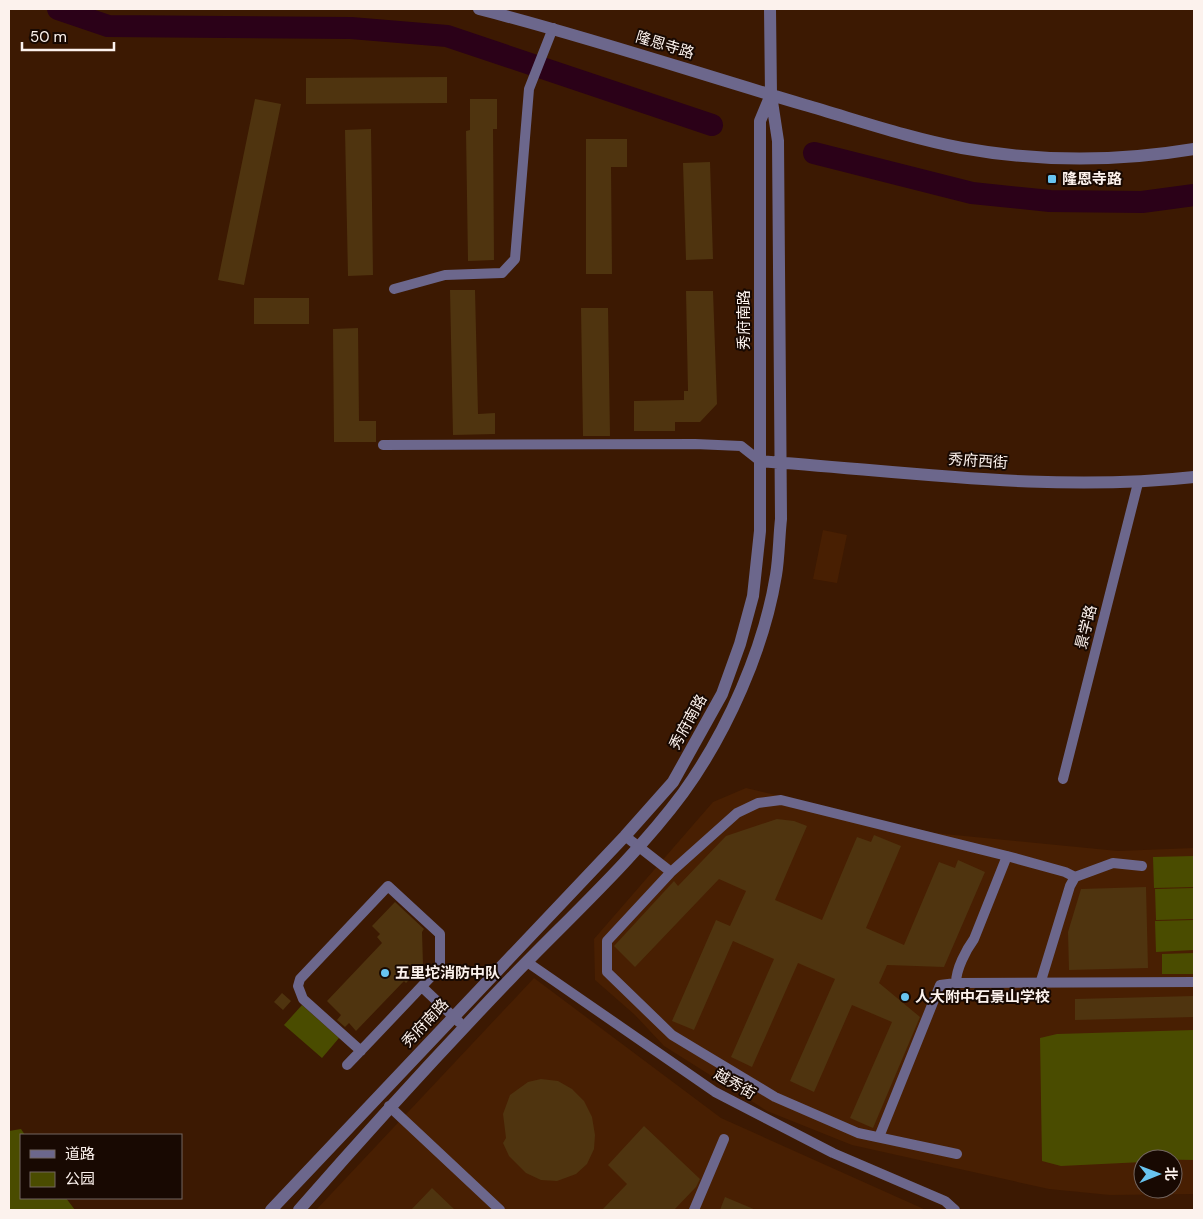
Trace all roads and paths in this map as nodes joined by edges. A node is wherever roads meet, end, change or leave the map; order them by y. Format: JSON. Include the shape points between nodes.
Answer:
{"nodes":[{"id":1,"x":479,"y":9,"type":"edge"},
{"id":2,"x":770,"y":9,"type":"edge"},
{"id":3,"x":551,"y":34,"type":"junction"},
{"id":4,"x":770,"y":95,"type":"junction"},
{"id":5,"x":1194,"y":150,"type":"edge"},
{"id":6,"x":394,"y":289,"type":"dead end"},
{"id":7,"x":384,"y":445,"type":"dead end"},
{"id":8,"x":760,"y":461,"type":"junction"},
{"id":9,"x":781,"y":462,"type":"junction"},
{"id":10,"x":1194,"y":477,"type":"edge"},
{"id":11,"x":1138,"y":483,"type":"junction"},
{"id":12,"x":1063,"y":779,"type":"dead end"},
{"id":13,"x":625,"y":836,"type":"junction"},
{"id":14,"x":637,"y":848,"type":"junction"},
{"id":15,"x":1007,"y":856,"type":"junction"},
{"id":16,"x":1142,"y":866,"type":"dead end"},
{"id":17,"x":671,"y":872,"type":"junction"},
{"id":18,"x":1075,"y":877,"type":"junction"},
{"id":19,"x":527,"y":962,"type":"junction"},
{"id":20,"x":1194,"y":982,"type":"edge"},
{"id":21,"x":956,"y":983,"type":"junction"},
{"id":22,"x":1040,"y":984,"type":"junction"},
{"id":23,"x":422,"y":987,"type":"junction"},
{"id":24,"x":454,"y":1017,"type":"junction"},
{"id":25,"x":465,"y":1027,"type":"junction"},
{"id":26,"x":361,"y":1051,"type":"junction"},
{"id":27,"x":347,"y":1065,"type":"dead end"},
{"id":28,"x":390,"y":1106,"type":"junction"},
{"id":29,"x":879,"y":1137,"type":"junction"},
{"id":30,"x":724,"y":1139,"type":"dead end"},
{"id":31,"x":957,"y":1154,"type":"dead end"},
{"id":32,"x":271,"y":1210,"type":"edge"},
{"id":33,"x":299,"y":1210,"type":"edge"},
{"id":34,"x":500,"y":1210,"type":"edge"},
{"id":35,"x":694,"y":1210,"type":"edge"},
{"id":36,"x":955,"y":1210,"type":"edge"}],
"edges":[{"from":1,"to":3,"type":"street","name":"隆恩寺路"},
{"from":2,"to":4,"type":"street","name":"秀府南路"},
{"from":3,"to":4,"type":"street","name":"隆恩寺路"},
{"from":3,"to":6,"type":"street","via":[[529,89],[515,259],[502,273],[445,275]]},
{"from":4,"to":5,"type":"street","name":"隆恩寺路","via":[[929,140],[995,153],[1101,160]]},
{"from":4,"to":8,"type":"street","name":"秀府南路","via":[[760,122]]},
{"from":4,"to":9,"type":"street","name":"秀府南路","via":[[778,141]]},
{"from":7,"to":8,"type":"street","via":[[696,444],[741,446]]},
{"from":8,"to":9,"type":"street","name":"秀府西街"},
{"from":8,"to":13,"type":"street","name":"秀府南路","via":[[760,531],[753,596],[740,644],[722,694],[673,782]]},
{"from":9,"to":11,"type":"street","name":"秀府西街","via":[[1032,482]]},
{"from":9,"to":14,"type":"street","name":"秀府南路","via":[[781,519],[776,575],[762,632],[727,720],[683,792]]},
{"from":10,"to":11,"type":"street","name":"秀府西街"},
{"from":11,"to":12,"type":"street","name":"景学路"},
{"from":13,"to":14,"type":"street"},
{"from":13,"to":24,"type":"street","name":"秀府南路"},
{"from":14,"to":17,"type":"street"},
{"from":14,"to":19,"type":"street","name":"秀府南路"},
{"from":15,"to":17,"type":"street","via":[[781,800],[758,803],[737,813]]},
{"from":15,"to":18,"type":"street"},
{"from":15,"to":21,"type":"street","via":[[974,939],[968,946]]},
{"from":16,"to":18,"type":"street","via":[[1113,864]]},
{"from":17,"to":29,"type":"street","via":[[607,941],[606,972],[672,1036],[775,1097],[858,1133]]},
{"from":18,"to":22,"type":"street"},
{"from":19,"to":25,"type":"street","name":"秀府南路"},
{"from":19,"to":36,"type":"street","name":"越秀街","via":[[715,1092],[833,1153],[945,1202]]},
{"from":20,"to":22,"type":"street"},
{"from":21,"to":22,"type":"street"},
{"from":21,"to":29,"type":"street","via":[[940,985]]},
{"from":23,"to":24,"type":"street"},
{"from":23,"to":26,"type":"street"},
{"from":23,"to":26,"type":"street","via":[[440,967],[440,934],[388,886],[300,979],[298,986],[303,999]]},
{"from":24,"to":25,"type":"street"},
{"from":24,"to":32,"type":"street","name":"秀府南路"},
{"from":25,"to":28,"type":"street","name":"秀府南路"},
{"from":26,"to":27,"type":"street"},
{"from":28,"to":33,"type":"street","name":"秀府南路"},
{"from":28,"to":34,"type":"street"},
{"from":29,"to":31,"type":"street"},
{"from":30,"to":35,"type":"street"}]}
